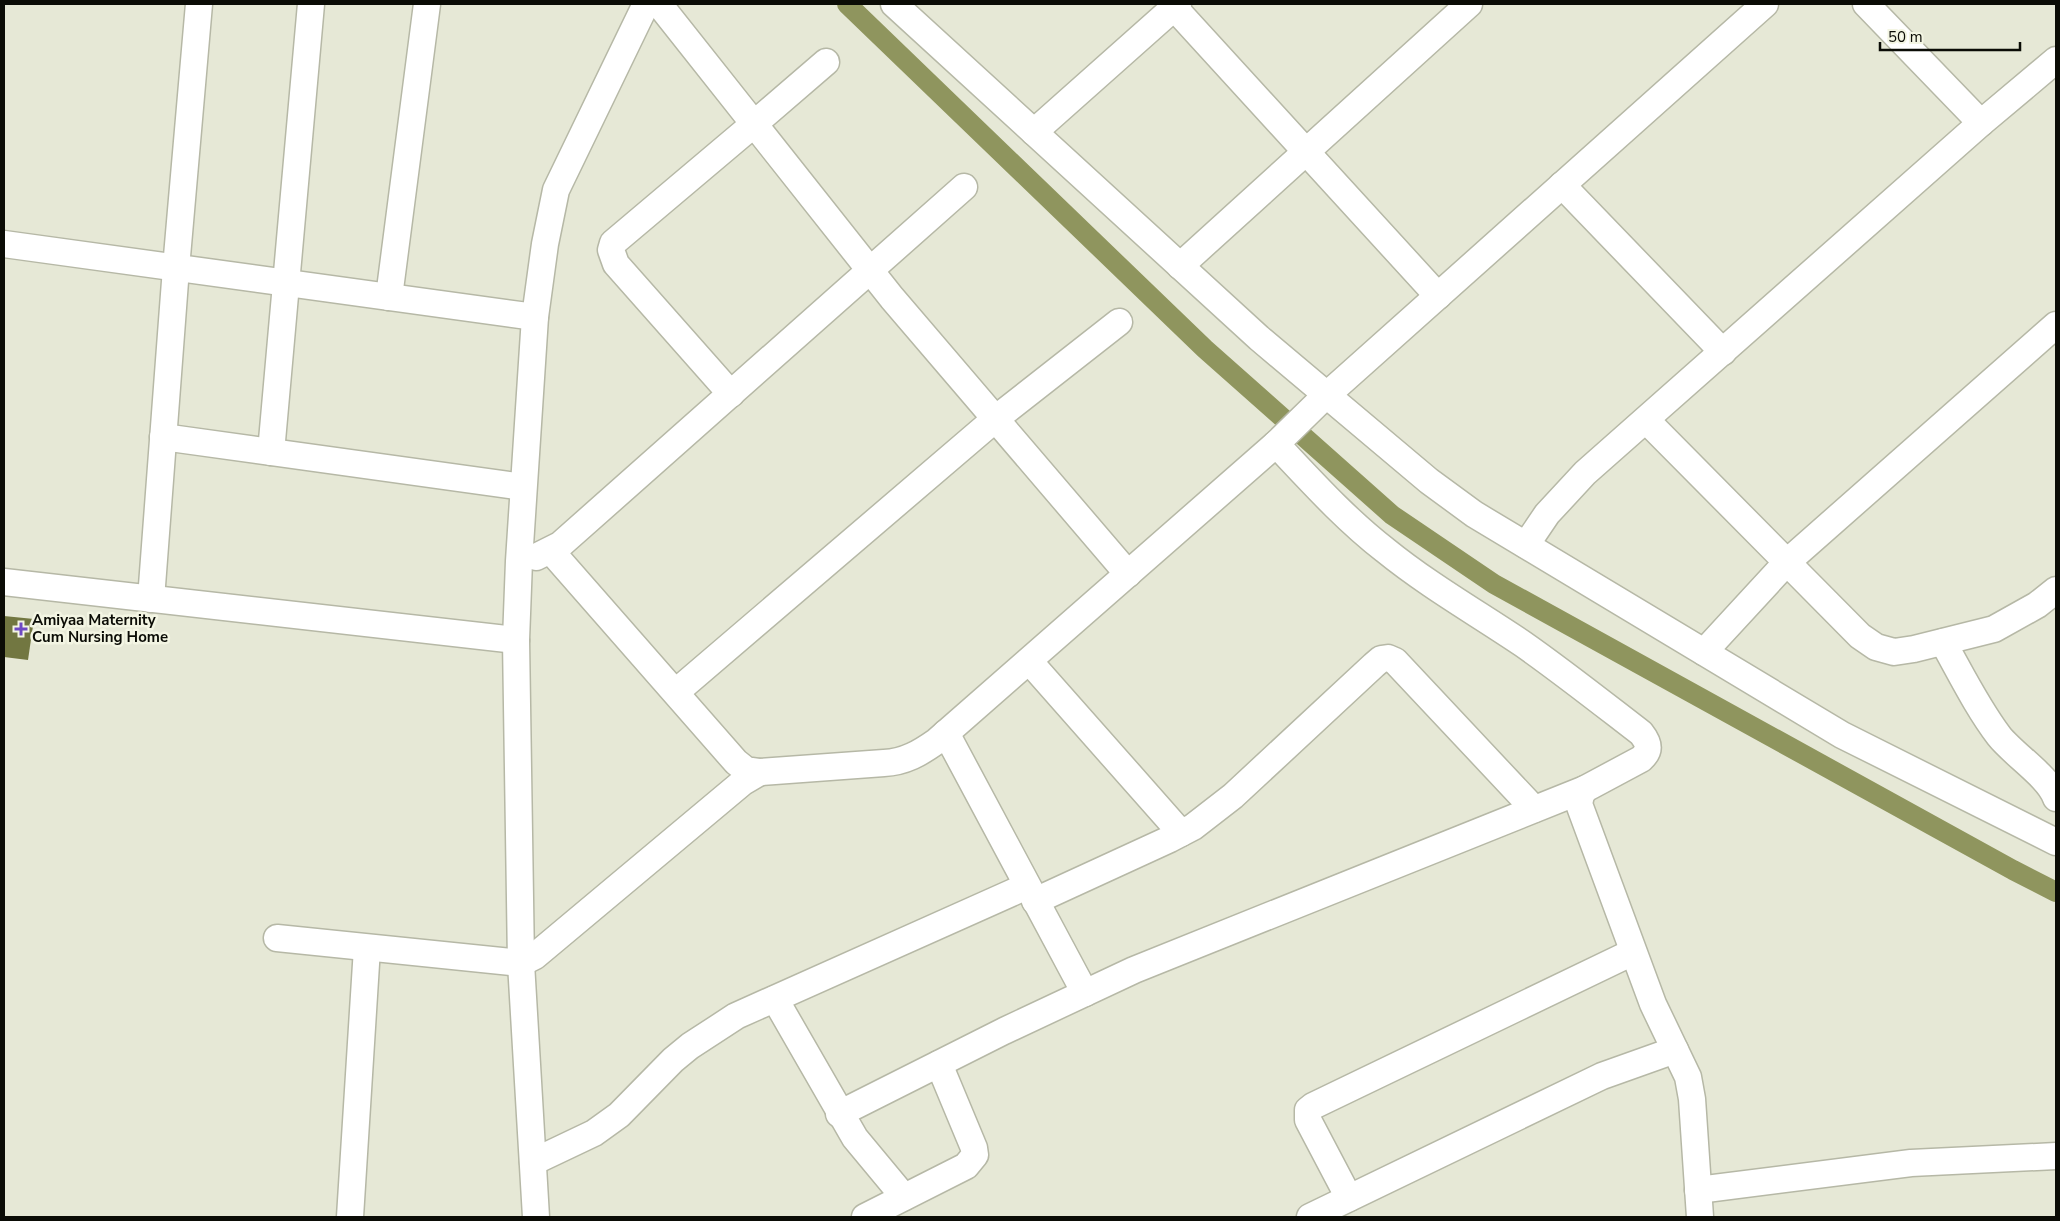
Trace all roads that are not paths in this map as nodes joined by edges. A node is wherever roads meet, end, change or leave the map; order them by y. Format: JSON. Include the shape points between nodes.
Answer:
{"nodes":[{"id":1,"x":199,"y":4,"type":"edge"},
{"id":2,"x":311,"y":4,"type":"edge"},
{"id":3,"x":426,"y":4,"type":"edge"},
{"id":4,"x":646,"y":4,"type":"edge"},
{"id":5,"x":659,"y":4,"type":"edge"},
{"id":6,"x":894,"y":4,"type":"edge"},
{"id":7,"x":1469,"y":4,"type":"edge"},
{"id":8,"x":1866,"y":4,"type":"edge"},
{"id":9,"x":1174,"y":5,"type":"edge"},
{"id":10,"x":1753,"y":8,"type":"edge"},
{"id":11,"x":826,"y":62,"type":"dead end"},
{"id":12,"x":2055,"y":65,"type":"edge"},
{"id":13,"x":1981,"y":123,"type":"junction"},
{"id":14,"x":754,"y":124,"type":"junction"},
{"id":15,"x":1034,"y":132,"type":"junction"},
{"id":16,"x":1306,"y":152,"type":"junction"},
{"id":17,"x":1562,"y":185,"type":"junction"},
{"id":18,"x":964,"y":187,"type":"dead end"},
{"id":19,"x":4,"y":244,"type":"edge"},
{"id":20,"x":1180,"y":266,"type":"junction"},
{"id":21,"x":176,"y":268,"type":"junction"},
{"id":22,"x":870,"y":271,"type":"junction"},
{"id":23,"x":286,"y":283,"type":"junction"},
{"id":24,"x":1438,"y":296,"type":"junction"},
{"id":25,"x":389,"y":297,"type":"junction"},
{"id":26,"x":535,"y":318,"type":"junction"},
{"id":27,"x":1119,"y":322,"type":"dead end"},
{"id":28,"x":2056,"y":325,"type":"edge"},
{"id":29,"x":1723,"y":352,"type":"junction"},
{"id":30,"x":731,"y":394,"type":"junction"},
{"id":31,"x":1323,"y":398,"type":"junction"},
{"id":32,"x":994,"y":420,"type":"junction"},
{"id":33,"x":1646,"y":420,"type":"junction"},
{"id":34,"x":163,"y":437,"type":"junction"},
{"id":35,"x":1279,"y":442,"type":"junction"},
{"id":36,"x":271,"y":452,"type":"junction"},
{"id":37,"x":524,"y":487,"type":"junction"},
{"id":38,"x":1526,"y":545,"type":"junction"},
{"id":39,"x":551,"y":551,"type":"junction"},
{"id":40,"x":519,"y":562,"type":"junction"},
{"id":41,"x":1786,"y":563,"type":"junction"},
{"id":42,"x":1128,"y":574,"type":"junction"},
{"id":43,"x":4,"y":582,"type":"edge"},
{"id":44,"x":2056,"y":590,"type":"edge"},
{"id":45,"x":152,"y":599,"type":"junction"},
{"id":46,"x":516,"y":640,"type":"junction"},
{"id":47,"x":1943,"y":642,"type":"junction"},
{"id":48,"x":1704,"y":652,"type":"junction"},
{"id":49,"x":1029,"y":661,"type":"junction"},
{"id":50,"x":676,"y":692,"type":"junction"},
{"id":51,"x":946,"y":734,"type":"junction"},
{"id":52,"x":760,"y":772,"type":"junction"},
{"id":53,"x":1585,"y":789,"type":"junction"},
{"id":54,"x":2056,"y":798,"type":"edge"},
{"id":55,"x":2056,"y":802,"type":"edge"},
{"id":56,"x":1534,"y":809,"type":"junction"},
{"id":57,"x":1181,"y":833,"type":"junction"},
{"id":58,"x":2048,"y":838,"type":"edge"},
{"id":59,"x":1031,"y":894,"type":"junction"},
{"id":60,"x":276,"y":938,"type":"dead end"},
{"id":61,"x":367,"y":948,"type":"junction"},
{"id":62,"x":1633,"y":952,"type":"junction"},
{"id":63,"x":522,"y":963,"type":"junction"},
{"id":64,"x":1085,"y":993,"type":"junction"},
{"id":65,"x":775,"y":999,"type":"junction"},
{"id":66,"x":1675,"y":1050,"type":"junction"},
{"id":67,"x":939,"y":1064,"type":"junction"},
{"id":68,"x":839,"y":1114,"type":"junction"},
{"id":69,"x":2056,"y":1156,"type":"edge"},
{"id":70,"x":533,"y":1162,"type":"junction"},
{"id":71,"x":1698,"y":1190,"type":"junction"},
{"id":72,"x":904,"y":1197,"type":"junction"},
{"id":73,"x":1349,"y":1198,"type":"junction"},
{"id":74,"x":350,"y":1217,"type":"edge"},
{"id":75,"x":536,"y":1217,"type":"edge"},
{"id":76,"x":865,"y":1217,"type":"edge"},
{"id":77,"x":1310,"y":1217,"type":"edge"},
{"id":78,"x":1700,"y":1217,"type":"edge"}],
"edges":[{"from":1,"to":21,"type":"street"},
{"from":2,"to":23,"type":"street"},
{"from":3,"to":25,"type":"street"},
{"from":4,"to":26,"type":"street","via":[[556,190]]},
{"from":5,"to":14,"type":"street"},
{"from":6,"to":15,"type":"street"},
{"from":7,"to":16,"type":"street"},
{"from":8,"to":13,"type":"street"},
{"from":9,"to":15,"type":"street"},
{"from":9,"to":16,"type":"street"},
{"from":10,"to":17,"type":"street"},
{"from":11,"to":14,"type":"street"},
{"from":12,"to":13,"type":"street"},
{"from":13,"to":29,"type":"street"},
{"from":14,"to":22,"type":"street"},
{"from":14,"to":30,"type":"street","via":[[613,243],[611,250],[616,264]]},
{"from":15,"to":20,"type":"street"},
{"from":16,"to":20,"type":"street"},
{"from":16,"to":24,"type":"street"},
{"from":17,"to":24,"type":"street"},
{"from":17,"to":29,"type":"street"},
{"from":18,"to":22,"type":"street"},
{"from":19,"to":21,"type":"street"},
{"from":20,"to":31,"type":"street"},
{"from":21,"to":23,"type":"street"},
{"from":21,"to":34,"type":"street"},
{"from":22,"to":30,"type":"street"},
{"from":22,"to":32,"type":"street"},
{"from":23,"to":25,"type":"street"},
{"from":23,"to":36,"type":"street"},
{"from":24,"to":31,"type":"street"},
{"from":25,"to":26,"type":"street"},
{"from":26,"to":37,"type":"street"},
{"from":27,"to":32,"type":"street"},
{"from":28,"to":41,"type":"street"},
{"from":29,"to":33,"type":"street"},
{"from":30,"to":39,"type":"street"},
{"from":31,"to":35,"type":"street"},
{"from":31,"to":38,"type":"street","via":[[1474,514]]},
{"from":32,"to":42,"type":"street"},
{"from":32,"to":50,"type":"street"},
{"from":33,"to":38,"type":"street","via":[[1585,473],[1547,514]]},
{"from":33,"to":41,"type":"street"},
{"from":34,"to":36,"type":"street"},
{"from":34,"to":45,"type":"street"},
{"from":35,"to":42,"type":"street"},
{"from":35,"to":53,"type":"street","via":[[1347,519],[1384,550],[1424,581],[1524,645],[1641,733],[1646,740],[1647,754]]},
{"from":36,"to":37,"type":"street"},
{"from":37,"to":40,"type":"street"},
{"from":38,"to":48,"type":"street"},
{"from":39,"to":40,"type":"street"},
{"from":39,"to":50,"type":"street"},
{"from":40,"to":46,"type":"street"},
{"from":41,"to":47,"type":"street","via":[[1860,636],[1876,647],[1894,652]]},
{"from":41,"to":48,"type":"street"},
{"from":42,"to":49,"type":"street"},
{"from":43,"to":45,"type":"street"},
{"from":44,"to":47,"type":"street","via":[[1994,629]]},
{"from":45,"to":46,"type":"street"},
{"from":46,"to":63,"type":"street"},
{"from":47,"to":54,"type":"street","via":[[2000,737],[2050,785]]},
{"from":48,"to":58,"type":"street","via":[[1842,735]]},
{"from":49,"to":51,"type":"street"},
{"from":49,"to":57,"type":"street"},
{"from":50,"to":52,"type":"street","via":[[736,762],[746,770]]},
{"from":51,"to":52,"type":"street","via":[[899,762]]},
{"from":51,"to":59,"type":"street"},
{"from":52,"to":63,"type":"street","via":[[743,782],[543,950]]},
{"from":53,"to":56,"type":"street"},
{"from":53,"to":62,"type":"street","via":[[1579,798],[1581,810]]},
{"from":55,"to":58,"type":"street"},
{"from":56,"to":57,"type":"street","via":[[1388,658],[1374,665],[1215,811]]},
{"from":56,"to":64,"type":"street","via":[[1192,945]]},
{"from":57,"to":59,"type":"street"},
{"from":59,"to":64,"type":"street"},
{"from":59,"to":65,"type":"street"},
{"from":60,"to":61,"type":"street"},
{"from":61,"to":63,"type":"street"},
{"from":61,"to":74,"type":"street"},
{"from":62,"to":66,"type":"street","via":[[1660,1022]]},
{"from":62,"to":73,"type":"street","via":[[1308,1110],[1308,1120]]},
{"from":63,"to":70,"type":"street"},
{"from":64,"to":67,"type":"street"},
{"from":65,"to":68,"type":"street"},
{"from":65,"to":70,"type":"street","via":[[736,1016],[690,1046],[655,1076],[619,1115],[594,1133]]},
{"from":66,"to":71,"type":"street","via":[[1688,1077],[1692,1099]]},
{"from":66,"to":73,"type":"street","via":[[1602,1076]]},
{"from":67,"to":68,"type":"street"},
{"from":67,"to":72,"type":"street","via":[[974,1148],[974,1155],[966,1166]]},
{"from":68,"to":72,"type":"street"},
{"from":69,"to":71,"type":"street","via":[[1911,1163]]},
{"from":70,"to":75,"type":"street"},
{"from":71,"to":78,"type":"street"},
{"from":72,"to":76,"type":"street"},
{"from":73,"to":77,"type":"street"}]}
